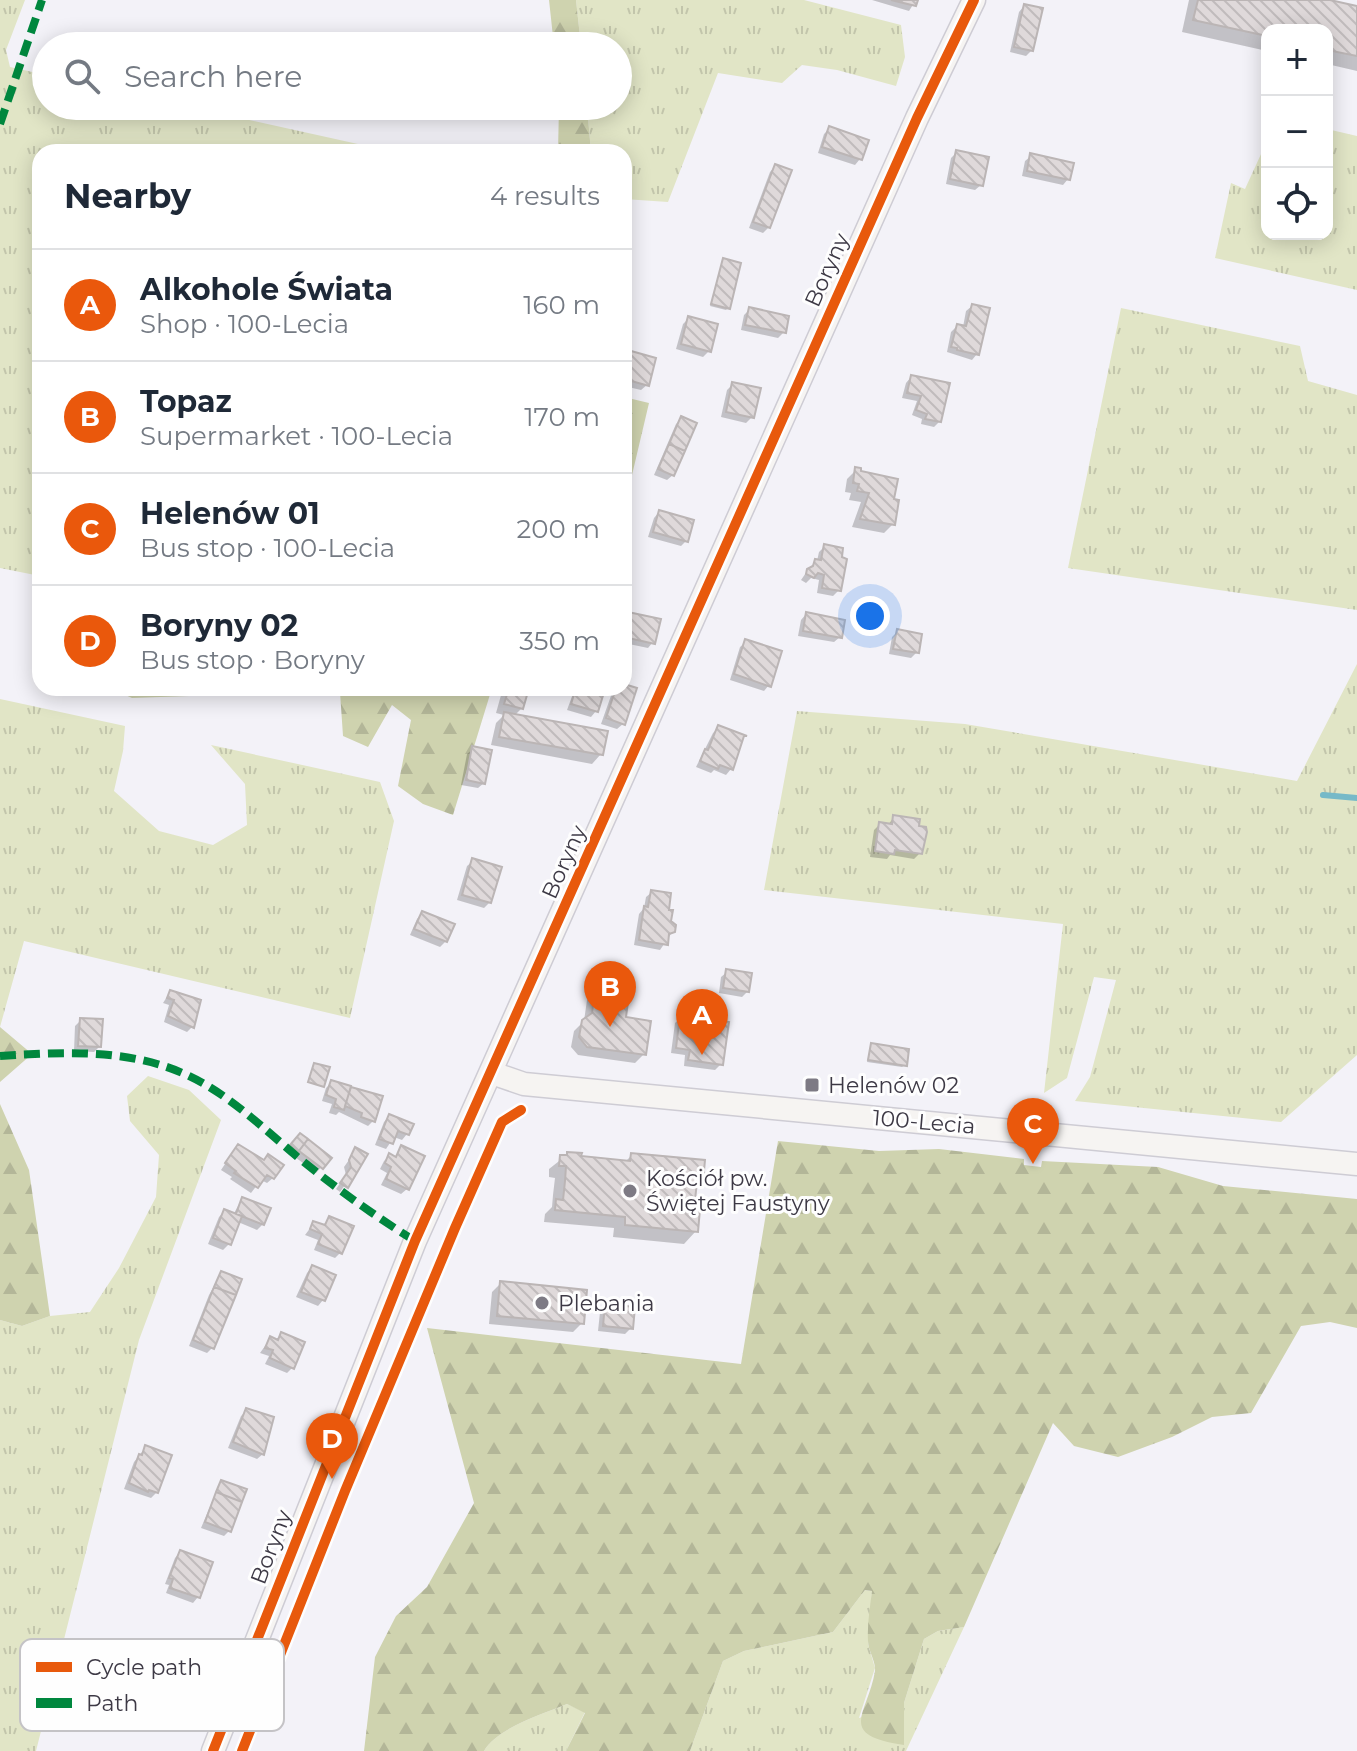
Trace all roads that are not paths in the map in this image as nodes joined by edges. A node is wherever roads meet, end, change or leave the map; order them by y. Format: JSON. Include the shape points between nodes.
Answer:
{"nodes":[{"id":1,"x":974,"y":0,"type":"edge"},
{"id":2,"x":492,"y":1073,"type":"junction"},
{"id":3,"x":1357,"y":1164,"type":"edge"},
{"id":4,"x":257,"y":1639,"type":"edge"},
{"id":5,"x":221,"y":1731,"type":"edge"},
{"id":6,"x":213,"y":1751,"type":"edge"}],
"edges":[{"from":1,"to":2,"type":"street","name":"Boryny"},
{"from":2,"to":3,"type":"street","name":"100-Lecia","via":[[524,1084]]},
{"from":2,"to":4,"type":"street","name":"Boryny","via":[[415,1241]]},
{"from":5,"to":6,"type":"street","name":"Boryny"}]}
